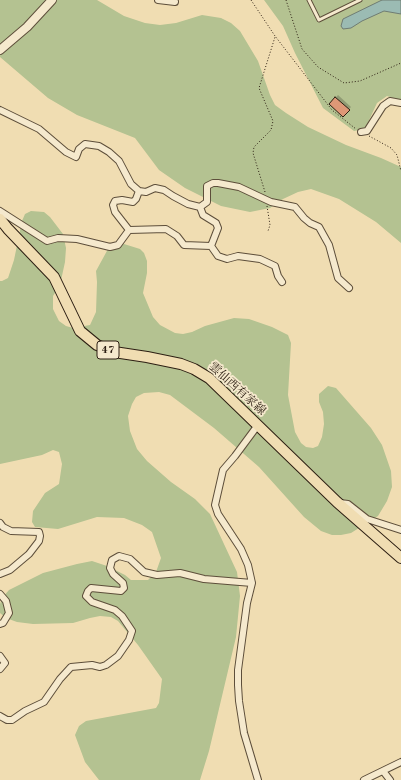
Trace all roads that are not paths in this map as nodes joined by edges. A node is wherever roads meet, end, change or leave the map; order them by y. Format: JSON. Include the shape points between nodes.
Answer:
{"nodes":[{"id":1,"x":52,"y":0,"type":"edge"},
{"id":2,"x":158,"y":0,"type":"edge"},
{"id":3,"x":309,"y":0,"type":"edge"},
{"id":4,"x":360,"y":0,"type":"edge"},
{"id":5,"x":175,"y":2,"type":"dead end"},
{"id":6,"x":0,"y":50,"type":"edge"},
{"id":7,"x":401,"y":103,"type":"edge"},
{"id":8,"x":0,"y":110,"type":"edge"},
{"id":9,"x":360,"y":132,"type":"road end"},
{"id":10,"x":139,"y":191,"type":"junction"},
{"id":11,"x":200,"y":207,"type":"junction"},
{"id":12,"x":0,"y":211,"type":"edge"},
{"id":13,"x":0,"y":218,"type":"edge"},
{"id":14,"x":129,"y":230,"type":"junction"},
{"id":15,"x":211,"y":246,"type":"junction"},
{"id":16,"x":282,"y":282,"type":"dead end"},
{"id":17,"x":349,"y":288,"type":"dead end"},
{"id":18,"x":258,"y":425,"type":"junction"},
{"id":19,"x":337,"y":502,"type":"junction"},
{"id":20,"x":0,"y":523,"type":"edge"},
{"id":21,"x":401,"y":530,"type":"edge"},
{"id":22,"x":401,"y":558,"type":"edge"},
{"id":23,"x":0,"y":574,"type":"edge"},
{"id":24,"x":252,"y":582,"type":"junction"},
{"id":25,"x":0,"y":594,"type":"edge"},
{"id":26,"x":0,"y":624,"type":"edge"},
{"id":27,"x":0,"y":656,"type":"edge"},
{"id":28,"x":0,"y":669,"type":"edge"},
{"id":29,"x":0,"y":716,"type":"edge"},
{"id":30,"x":401,"y":762,"type":"edge"},
{"id":31,"x":383,"y":771,"type":"junction"},
{"id":32,"x":258,"y":780,"type":"edge"},
{"id":33,"x":364,"y":780,"type":"edge"},
{"id":34,"x":390,"y":780,"type":"edge"}],
"edges":[{"from":1,"to":6,"type":"street","via":[[27,27]]},
{"from":2,"to":5,"type":"street"},
{"from":3,"to":4,"type":"lane","via":[[319,20]]},
{"from":7,"to":9,"type":"street","via":[[390,101],[383,106],[367,131]]},
{"from":8,"to":10,"type":"street","via":[[39,129],[66,152],[76,157],[79,149],[85,144],[99,146],[119,161],[131,184]]},
{"from":10,"to":11,"type":"street","via":[[146,192],[155,188],[164,190]]},
{"from":10,"to":14,"type":"street","via":[[133,202],[115,201],[113,205],[115,212]]},
{"from":11,"to":15,"type":"street","via":[[203,215],[216,223],[218,228]]},
{"from":11,"to":17,"type":"street","via":[[207,202],[207,186],[218,182],[295,207],[304,218],[319,227],[329,245],[338,278]]},
{"from":12,"to":14,"type":"street","via":[[47,241],[58,238],[77,239],[110,247],[118,245]]},
{"from":13,"to":18,"type":"main road","name":"雲仙西有家線","number":"47","via":[[54,277],[80,331],[97,345],[114,352],[181,364],[194,369],[209,378]]},
{"from":14,"to":15,"type":"street","via":[[166,229],[177,236],[184,245]]},
{"from":15,"to":16,"type":"street","via":[[218,256],[227,259],[238,256],[260,259],[275,266]]},
{"from":18,"to":19,"type":"main road","name":"雲仙西有家線","number":"47"},
{"from":18,"to":24,"type":"street","via":[[223,470],[215,505],[241,549]]},
{"from":19,"to":21,"type":"street","via":[[348,504],[367,519]]},
{"from":19,"to":22,"type":"main road","name":"雲仙西有家線","number":"47"},
{"from":20,"to":23,"type":"street","via":[[11,531],[39,532],[40,536],[29,554],[10,570]]},
{"from":24,"to":29,"type":"street","via":[[204,579],[180,573],[157,575],[144,572],[130,559],[119,556],[112,560],[110,568],[124,588],[121,591],[91,588],[86,596],[92,602],[115,610],[132,631],[118,656],[100,667],[71,667],[44,702],[12,720]]},
{"from":24,"to":32,"type":"street","via":[[247,603],[238,685],[244,733]]},
{"from":25,"to":26,"type":"street","via":[[6,601],[9,613]]},
{"from":27,"to":28,"type":"street","via":[[5,663]]},
{"from":30,"to":31,"type":"street"},
{"from":31,"to":33,"type":"street"},
{"from":31,"to":34,"type":"street"}]}
